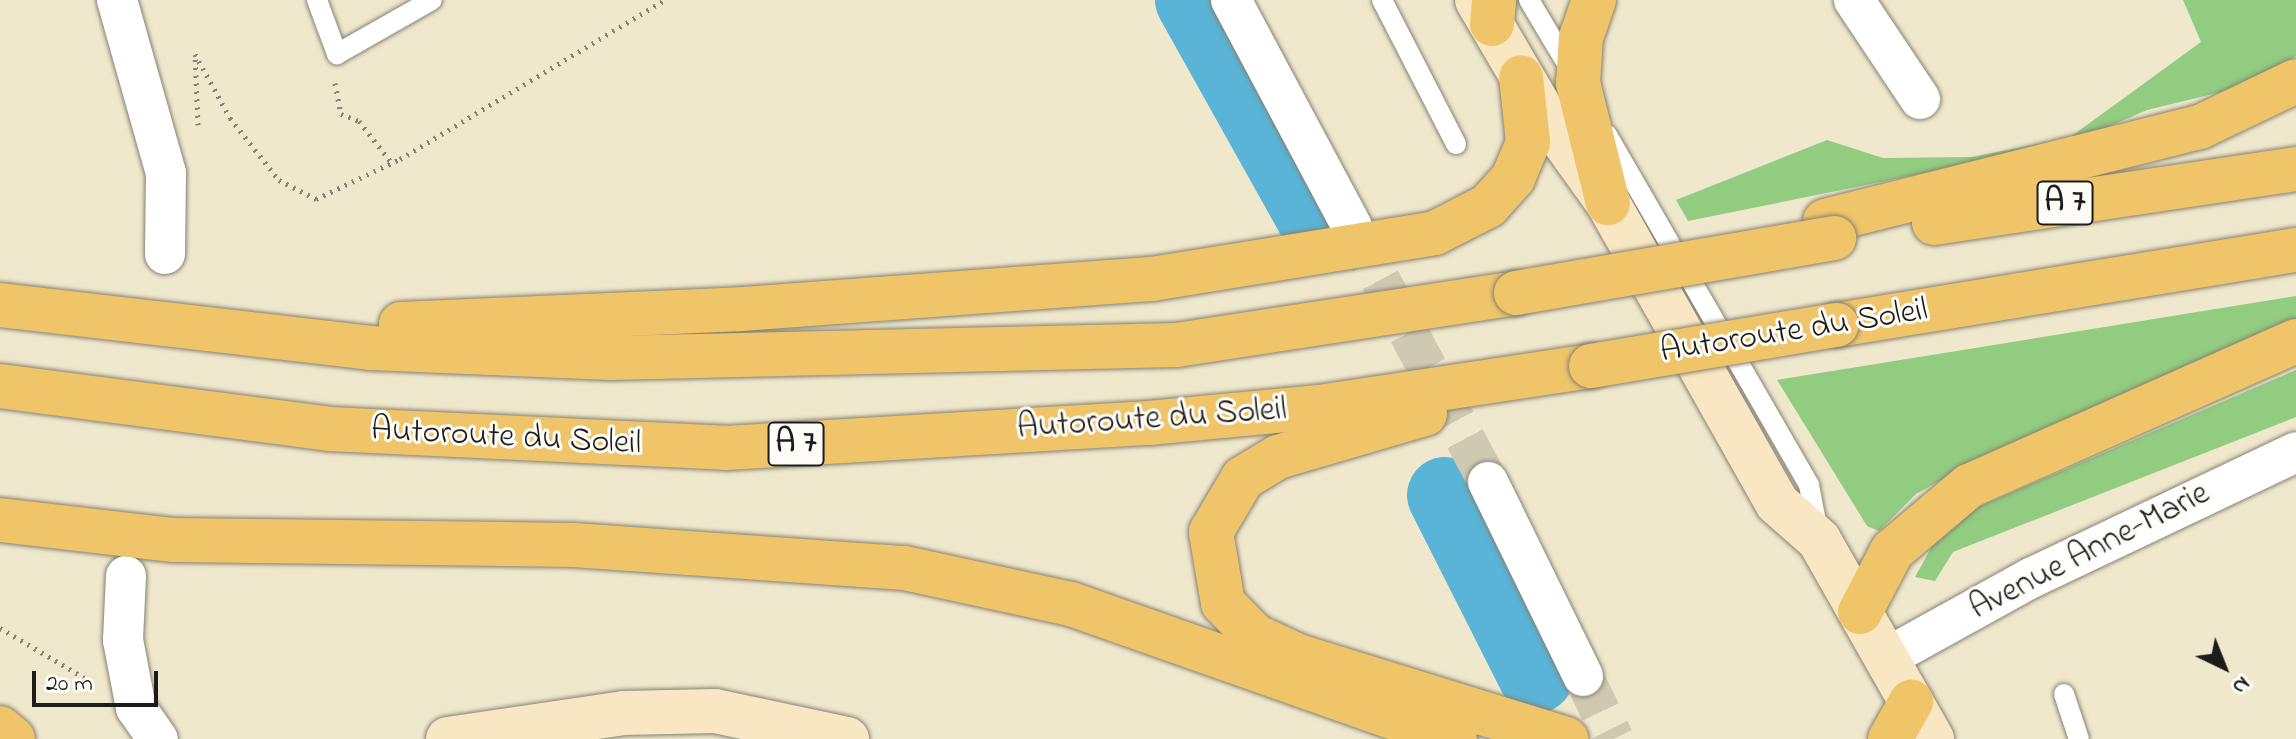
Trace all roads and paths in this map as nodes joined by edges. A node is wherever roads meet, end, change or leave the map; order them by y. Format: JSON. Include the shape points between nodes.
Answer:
{"nodes":[{"id":1,"x":117,"y":0,"type":"edge"},
{"id":2,"x":317,"y":0,"type":"edge"},
{"id":3,"x":432,"y":0,"type":"edge"},
{"id":4,"x":665,"y":0,"type":"edge"},
{"id":5,"x":1231,"y":0,"type":"edge"},
{"id":6,"x":1382,"y":0,"type":"edge"},
{"id":7,"x":1529,"y":0,"type":"edge"},
{"id":8,"x":1594,"y":0,"type":"edge"},
{"id":9,"x":1854,"y":0,"type":"edge"},
{"id":10,"x":1488,"y":8,"type":"edge"},
{"id":11,"x":337,"y":54,"type":"junction"},
{"id":12,"x":1521,"y":77,"type":"junction"},
{"id":13,"x":2296,"y":81,"type":"edge"},
{"id":14,"x":1578,"y":83,"type":"junction"},
{"id":15,"x":1920,"y":99,"type":"dead end"},
{"id":16,"x":1456,"y":144,"type":"dead end"},
{"id":17,"x":391,"y":162,"type":"junction"},
{"id":18,"x":2296,"y":169,"type":"edge"},
{"id":19,"x":166,"y":173,"type":"junction"},
{"id":20,"x":1608,"y":203,"type":"junction"},
{"id":21,"x":1352,"y":227,"type":"tunnel mouth"},
{"id":22,"x":1830,"y":230,"type":"junction"},
{"id":23,"x":2296,"y":250,"type":"edge"},
{"id":24,"x":165,"y":254,"type":"dead end"},
{"id":25,"x":0,"y":305,"type":"edge"},
{"id":26,"x":212,"y":332,"type":"junction"},
{"id":27,"x":2296,"y":341,"type":"edge"},
{"id":28,"x":1591,"y":366,"type":"junction"},
{"id":29,"x":0,"y":386,"type":"edge"},
{"id":30,"x":2296,"y":452,"type":"edge"},
{"id":31,"x":1488,"y":482,"type":"tunnel mouth"},
{"id":32,"x":0,"y":520,"type":"edge"},
{"id":33,"x":1819,"y":540,"type":"junction"},
{"id":34,"x":126,"y":576,"type":"dead end"},
{"id":35,"x":1860,"y":612,"type":"junction"},
{"id":36,"x":0,"y":628,"type":"edge"},
{"id":37,"x":1886,"y":658,"type":"junction"},
{"id":38,"x":1583,"y":676,"type":"tunnel mouth"},
{"id":39,"x":2064,"y":694,"type":"dead end"},
{"id":40,"x":1911,"y":702,"type":"junction"},
{"id":41,"x":147,"y":723,"type":"edge"},
{"id":42,"x":0,"y":728,"type":"edge"},
{"id":43,"x":469,"y":738,"type":"edge"},
{"id":44,"x":13,"y":739,"type":"edge"},
{"id":45,"x":847,"y":739,"type":"edge"},
{"id":46,"x":1455,"y":739,"type":"edge"},
{"id":47,"x":1566,"y":739,"type":"edge"},
{"id":48,"x":1890,"y":739,"type":"edge"},
{"id":49,"x":1932,"y":739,"type":"edge"},
{"id":50,"x":2079,"y":739,"type":"edge"}],
"edges":[{"from":1,"to":19,"type":"street"},
{"from":2,"to":11,"type":"lane"},
{"from":3,"to":11,"type":"lane"},
{"from":4,"to":17,"type":"path"},
{"from":5,"to":21,"type":"street"},
{"from":6,"to":16,"type":"lane"},
{"from":7,"to":14,"type":"lane"},
{"from":8,"to":14,"type":"highway","via":[[1581,37]]},
{"from":9,"to":15,"type":"street"},
{"from":10,"to":12,"type":"main road"},
{"from":11,"to":17,"type":"path","via":[[341,114],[359,121]]},
{"from":12,"to":20,"type":"main road"},
{"from":12,"to":26,"type":"highway","via":[[1528,142],[1513,178],[1488,206],[1435,233],[1152,279],[742,309]]},
{"from":13,"to":22,"type":"highway","via":[[2200,127]]},
{"from":14,"to":20,"type":"highway"},
{"from":14,"to":33,"type":"lane","via":[[1809,485]]},
{"from":17,"to":19,"type":"path","via":[[316,199],[279,180],[230,118],[195,54],[199,144],[192,158]]},
{"from":18,"to":22,"type":"highway","number":"A 7"},
{"from":19,"to":24,"type":"street"},
{"from":20,"to":33,"type":"main road","via":[[1777,503]]},
{"from":22,"to":26,"type":"highway","number":"A 7","bridge":true,"via":[[1516,293],[1177,345],[594,358],[371,348]]},
{"from":23,"to":28,"type":"highway","name":"Autoroute du Soleil","number":"A 7","bridge":true},
{"from":25,"to":26,"type":"highway","number":"A 7"},
{"from":27,"to":35,"type":"highway","via":[[1969,486],[1892,551]]},
{"from":28,"to":29,"type":"highway","name":"Autoroute du Soleil","number":"A 7","via":[[1164,422],[726,448],[329,429]]},
{"from":28,"to":47,"type":"highway","via":[[1278,457],[1243,478],[1211,532],[1223,603],[1255,636],[1318,664]]},
{"from":30,"to":37,"type":"street","name":"Avenue Anne-Marie","via":[[2031,578]]},
{"from":31,"to":38,"type":"street"},
{"from":32,"to":46,"type":"highway","via":[[174,540],[574,545],[904,568],[1071,604]]},
{"from":33,"to":35,"type":"main road"},
{"from":34,"to":41,"type":"street","via":[[123,640]]},
{"from":35,"to":37,"type":"main road"},
{"from":36,"to":41,"type":"path"},
{"from":37,"to":40,"type":"main road"},
{"from":39,"to":50,"type":"lane"},
{"from":40,"to":48,"type":"highway"},
{"from":40,"to":49,"type":"main road"},
{"from":42,"to":44,"type":"highway"},
{"from":43,"to":45,"type":"main road","via":[[624,713],[715,711]]}]}
